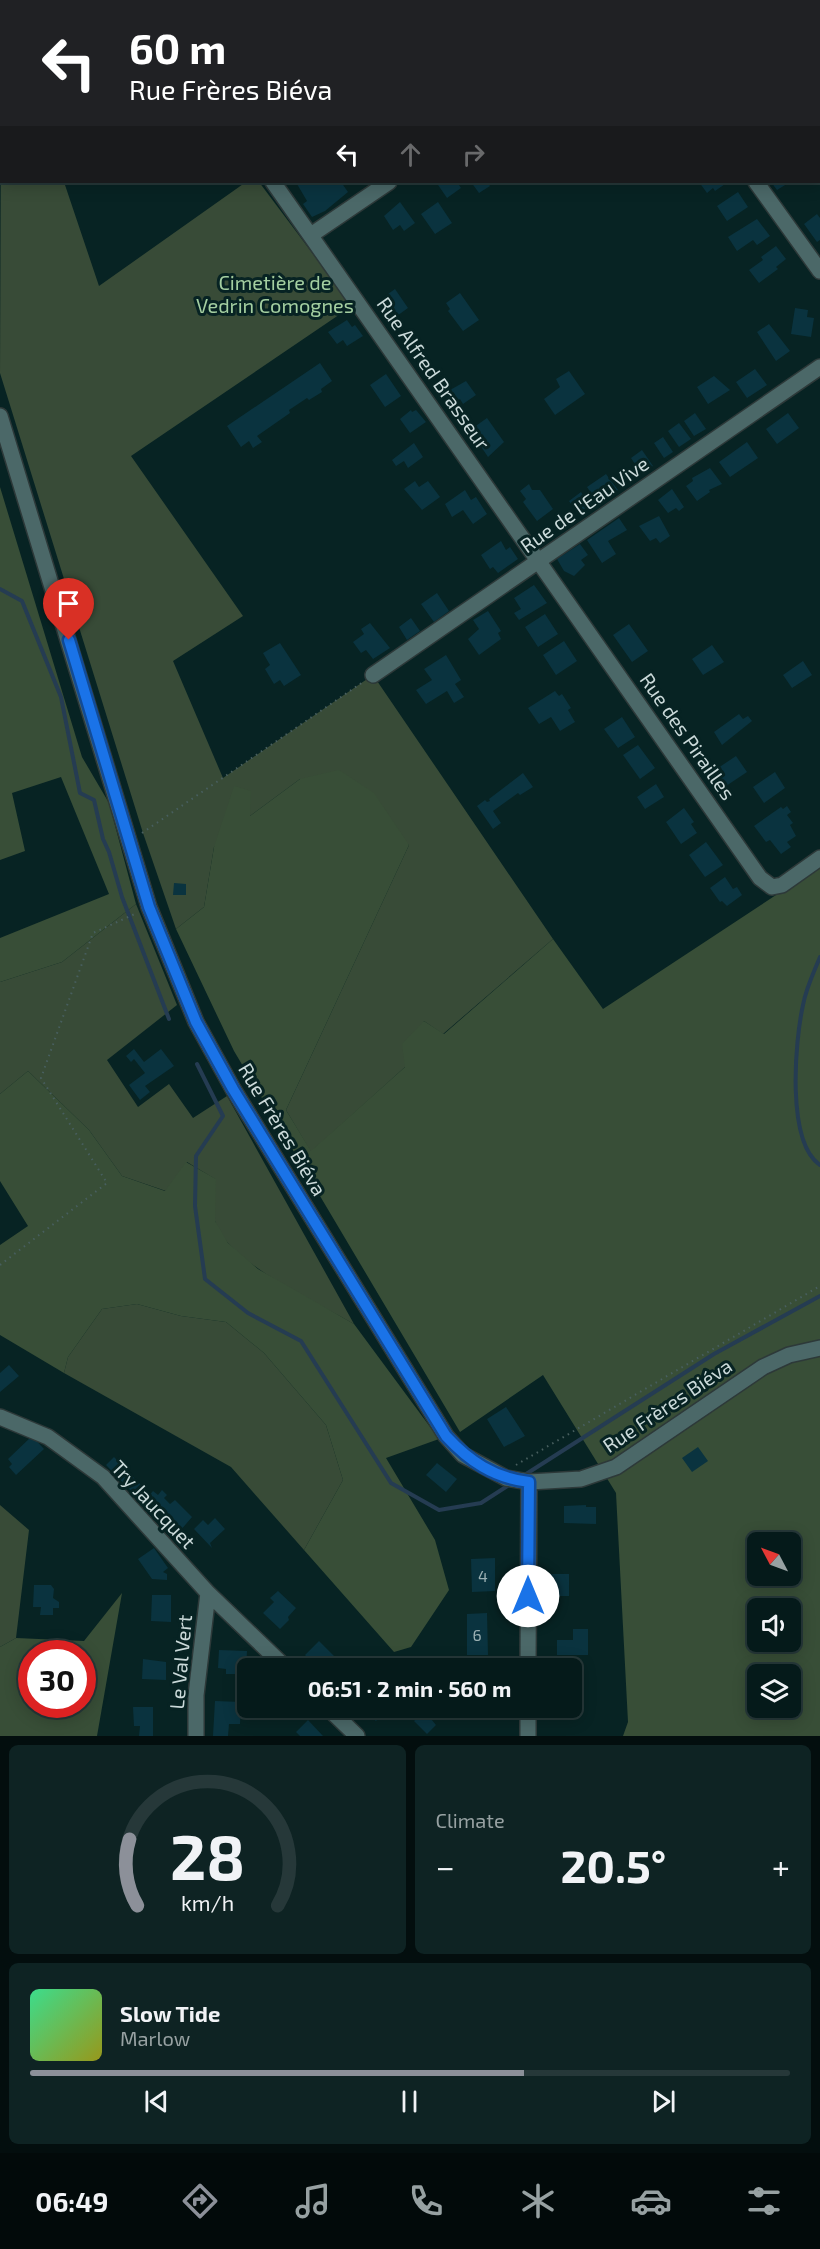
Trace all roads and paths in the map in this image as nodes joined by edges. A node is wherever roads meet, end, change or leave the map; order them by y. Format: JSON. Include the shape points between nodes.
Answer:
{"nodes":[{"id":1,"x":274,"y":183,"type":"edge"},
{"id":2,"x":388,"y":183,"type":"edge"},
{"id":3,"x":757,"y":183,"type":"edge"},
{"id":4,"x":311,"y":235,"type":"junction"},
{"id":5,"x":820,"y":271,"type":"edge"},
{"id":6,"x":820,"y":367,"type":"edge"},
{"id":7,"x":0,"y":416,"type":"edge"},
{"id":8,"x":540,"y":560,"type":"junction"},
{"id":9,"x":373,"y":675,"type":"joint"},
{"id":10,"x":131,"y":841,"type":"junction"},
{"id":11,"x":820,"y":858,"type":"edge"},
{"id":12,"x":133,"y":915,"type":"dead end"},
{"id":13,"x":0,"y":1265,"type":"edge"},
{"id":14,"x":820,"y":1286,"type":"edge"},
{"id":15,"x":820,"y":1348,"type":"edge"},
{"id":16,"x":0,"y":1417,"type":"edge"},
{"id":17,"x":508,"y":1473,"type":"junction"},
{"id":18,"x":528,"y":1482,"type":"junction"},
{"id":19,"x":208,"y":1593,"type":"junction"},
{"id":20,"x":276,"y":1658,"type":"edge"},
{"id":21,"x":528,"y":1658,"type":"edge"},
{"id":22,"x":338,"y":1718,"type":"edge"},
{"id":23,"x":528,"y":1718,"type":"edge"},
{"id":24,"x":196,"y":1736,"type":"edge"},
{"id":25,"x":357,"y":1736,"type":"edge"},
{"id":26,"x":528,"y":1736,"type":"edge"}],
"edges":[{"from":1,"to":4,"type":"street","name":"Rue Alfred Brasseur"},
{"from":2,"to":4,"type":"street"},
{"from":3,"to":5,"type":"street"},
{"from":4,"to":8,"type":"street","name":"Rue Alfred Brasseur"},
{"from":6,"to":8,"type":"street","name":"Rue de l'Eau Vive"},
{"from":7,"to":10,"type":"street","name":"Rue Frères Biéva"},
{"from":8,"to":9,"type":"street","name":"Rue de l'Eau Vive"},
{"from":8,"to":11,"type":"street","name":"Rue des Pirailles","via":[[760,878],[772,887],[782,885]]},
{"from":9,"to":10,"type":"path"},
{"from":10,"to":17,"type":"street","name":"Rue Frères Biéva","via":[[149,907],[176,977],[233,1089],[446,1436],[463,1455]]},
{"from":12,"to":13,"type":"path","via":[[93,933],[41,1078],[107,1183]]},
{"from":14,"to":17,"type":"path"},
{"from":15,"to":18,"type":"street","name":"Rue Frères Biéva","via":[[763,1366],[616,1467],[581,1479]]},
{"from":16,"to":19,"type":"street","name":"Try Jaucquet","via":[[48,1437],[103,1478]]},
{"from":17,"to":18,"type":"street","name":"Rue Frères Biéva"},
{"from":18,"to":21,"type":"street"},
{"from":19,"to":20,"type":"street","name":"Le Val Vert"},
{"from":19,"to":24,"type":"street","name":"Le Val Vert","via":[[196,1695]]},
{"from":22,"to":25,"type":"street"},
{"from":23,"to":26,"type":"street"}]}
